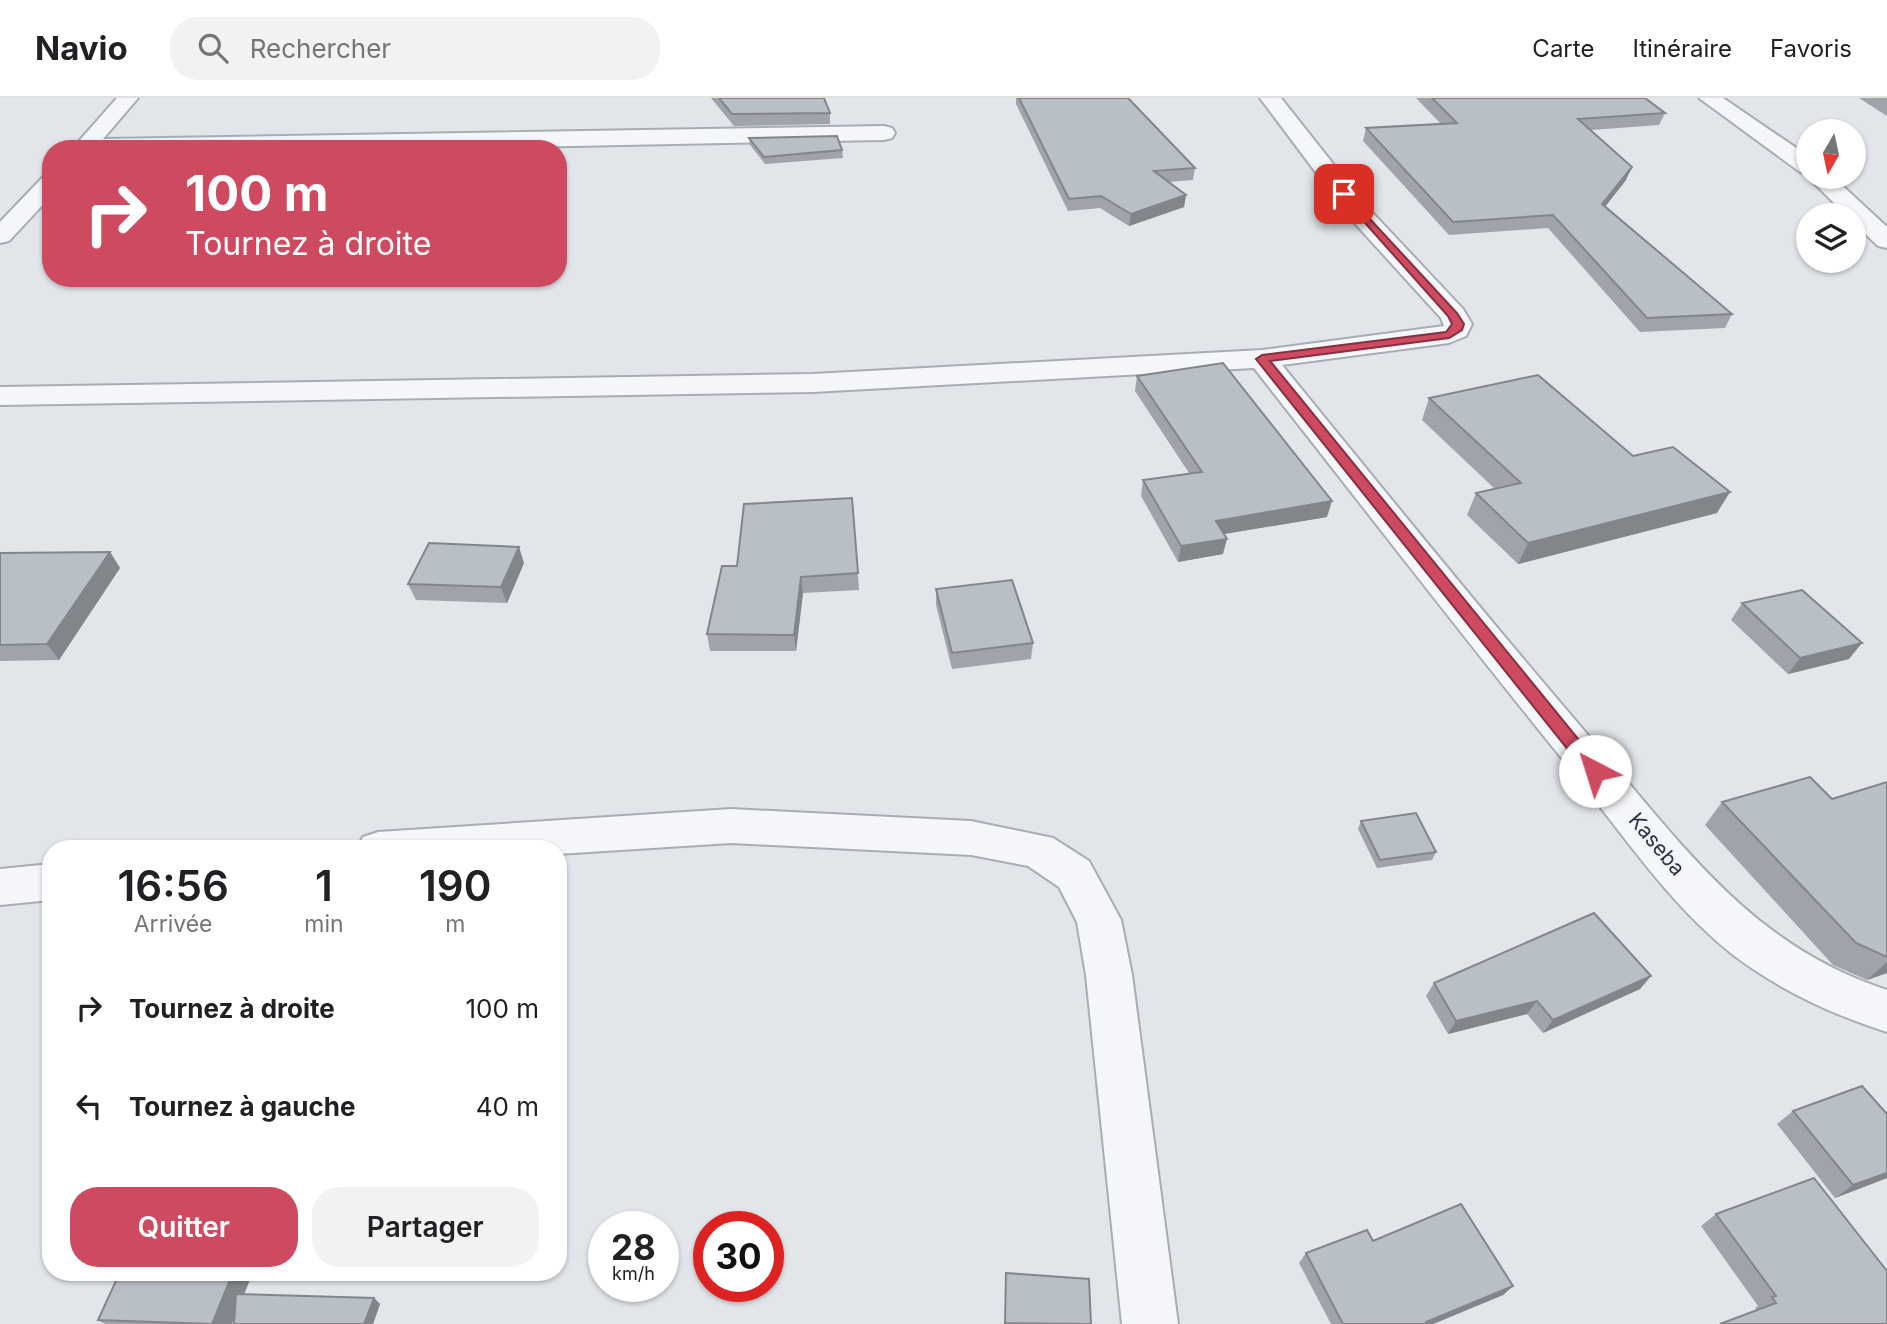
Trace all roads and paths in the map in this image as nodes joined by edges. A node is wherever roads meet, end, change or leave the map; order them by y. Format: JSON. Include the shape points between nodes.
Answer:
{"nodes":[{"id":1,"x":128,"y":98,"type":"edge"},
{"id":2,"x":1270,"y":98,"type":"edge"},
{"id":3,"x":1709,"y":98,"type":"edge"},
{"id":4,"x":884,"y":133,"type":"dead end"},
{"id":5,"x":90,"y":140,"type":"edge"},
{"id":6,"x":536,"y":140,"type":"edge"},
{"id":7,"x":1796,"y":159,"type":"edge"},
{"id":8,"x":1833,"y":189,"type":"edge"},
{"id":9,"x":42,"y":192,"type":"edge"},
{"id":10,"x":0,"y":236,"type":"edge"},
{"id":11,"x":1887,"y":241,"type":"edge"},
{"id":12,"x":1262,"y":359,"type":"junction"},
{"id":13,"x":0,"y":396,"type":"edge"},
{"id":14,"x":516,"y":840,"type":"edge"},
{"id":15,"x":42,"y":883,"type":"edge"},
{"id":16,"x":0,"y":887,"type":"edge"},
{"id":17,"x":1887,"y":1011,"type":"edge"},
{"id":18,"x":1150,"y":1324,"type":"edge"}],
"edges":[{"from":1,"to":5,"type":"street"},
{"from":2,"to":12,"type":"street","via":[[1359,213],[1458,324],[1449,335]]},
{"from":3,"to":7,"type":"street"},
{"from":4,"to":6,"type":"street"},
{"from":8,"to":11,"type":"street"},
{"from":9,"to":10,"type":"street"},
{"from":12,"to":13,"type":"street","via":[[813,383]]},
{"from":12,"to":17,"type":"street","name":"Kaseba","via":[[1535,699],[1699,894],[1745,937],[1792,971],[1846,998]]},
{"from":14,"to":18,"type":"street","via":[[731,826],[971,838],[1038,850],[1074,874],[1098,920],[1110,975]]},
{"from":15,"to":16,"type":"street"}]}
